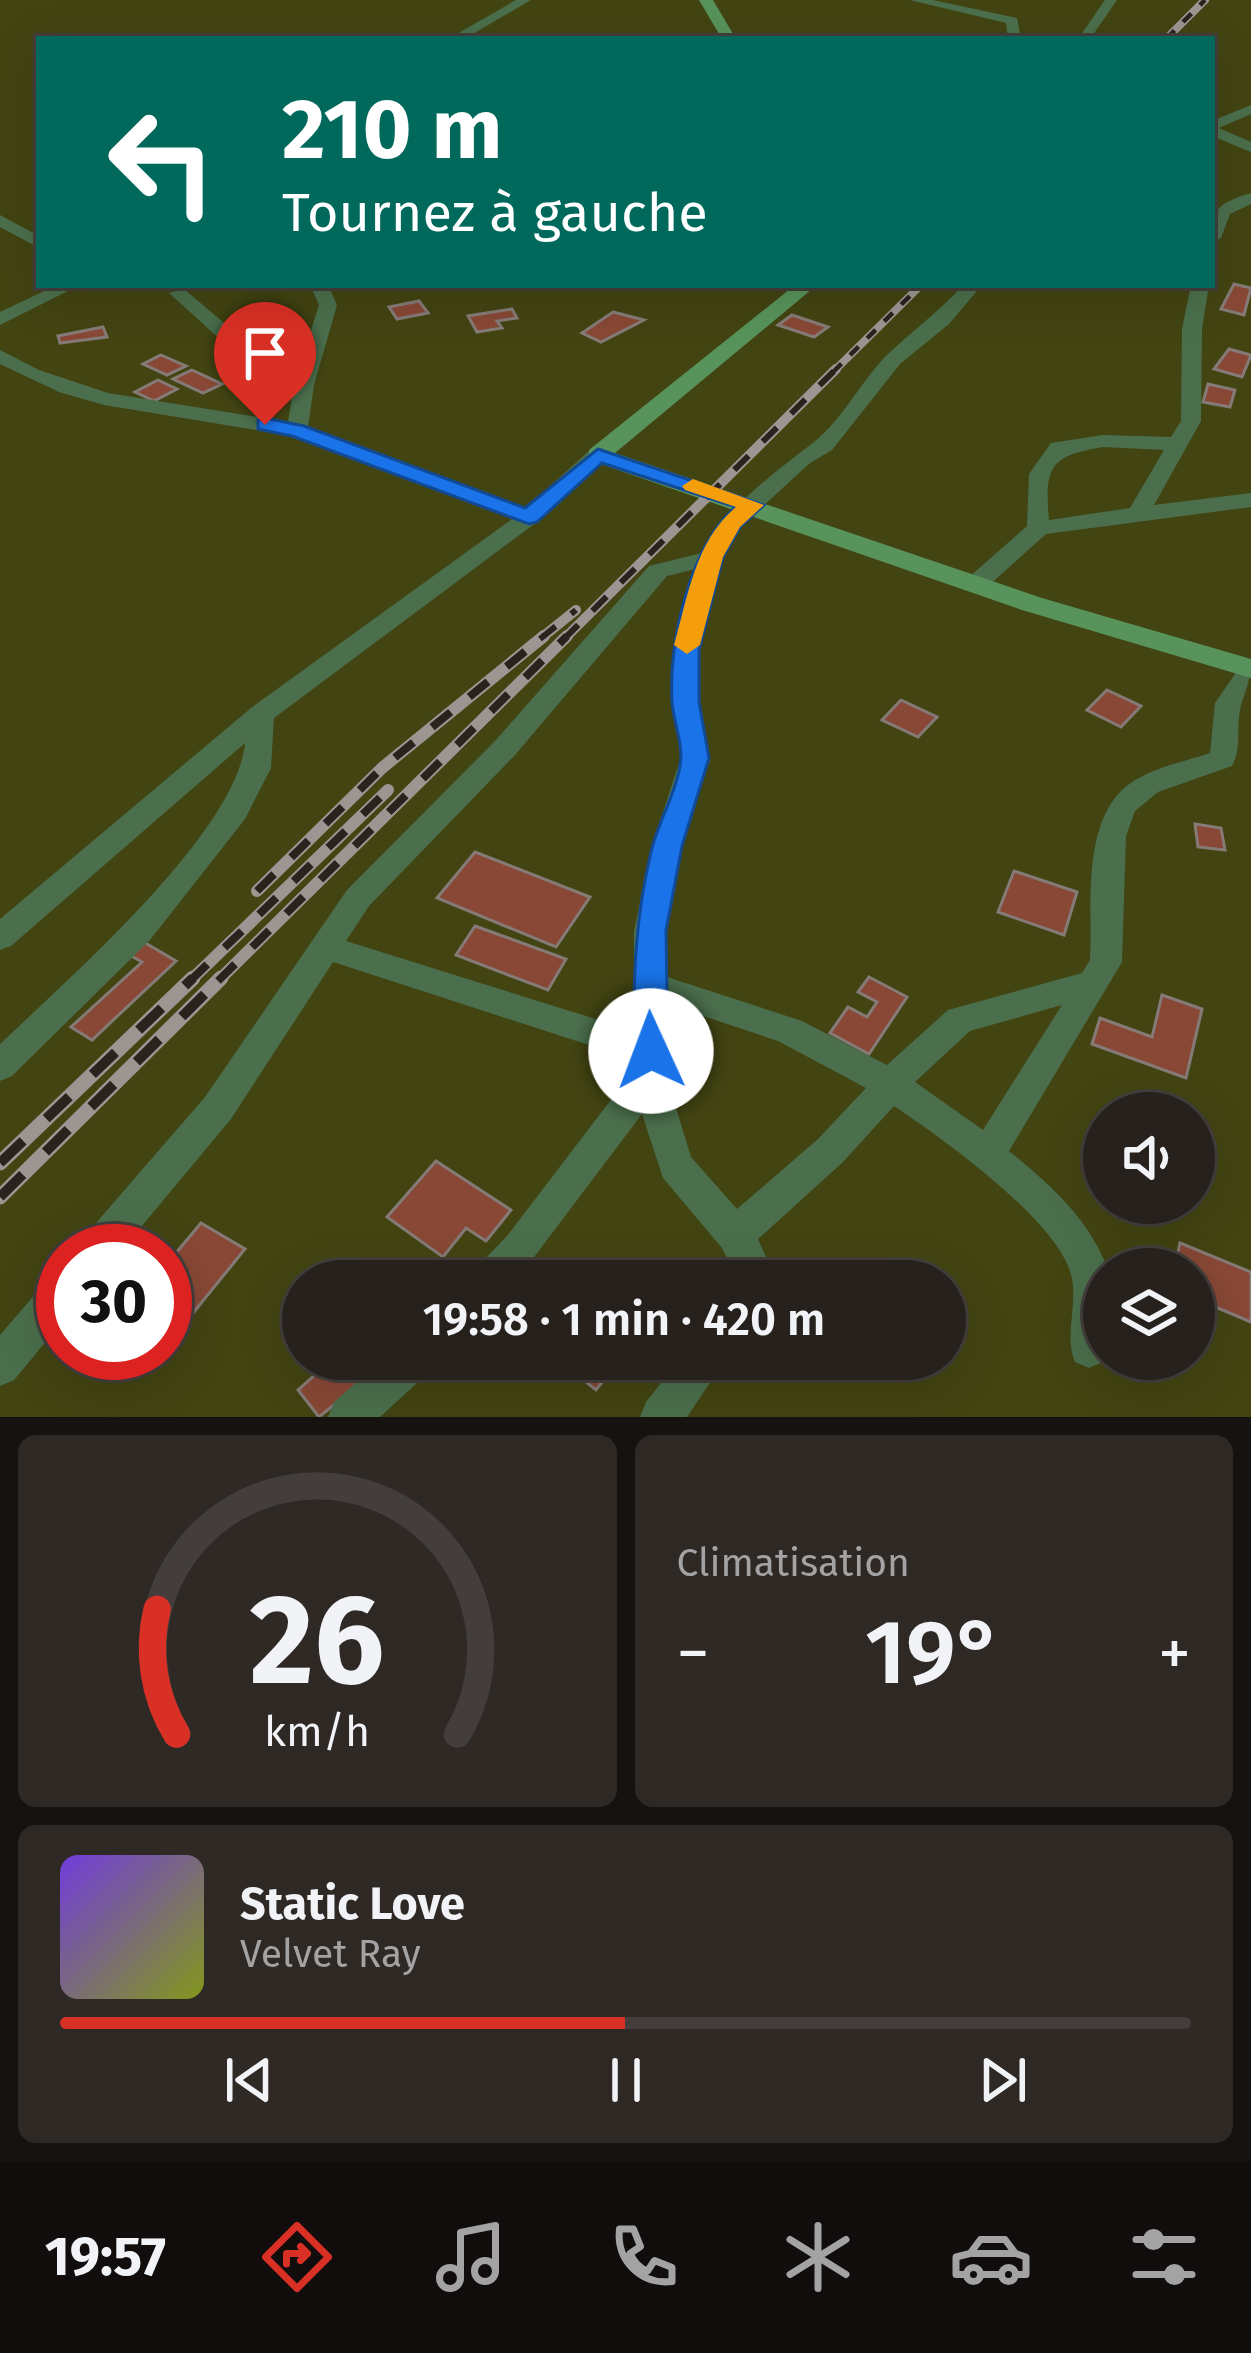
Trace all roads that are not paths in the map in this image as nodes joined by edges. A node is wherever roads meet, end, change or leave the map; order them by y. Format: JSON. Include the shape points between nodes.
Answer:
{"nodes":[{"id":1,"x":524,"y":0,"type":"edge"},
{"id":2,"x":706,"y":0,"type":"edge"},
{"id":3,"x":916,"y":0,"type":"edge"},
{"id":4,"x":1111,"y":0,"type":"edge"},
{"id":5,"x":460,"y":36,"type":"edge"},
{"id":6,"x":727,"y":36,"type":"edge"},
{"id":7,"x":1013,"y":36,"type":"edge"},
{"id":8,"x":1086,"y":36,"type":"edge"},
{"id":9,"x":1251,"y":109,"type":"edge"},
{"id":10,"x":1215,"y":127,"type":"edge"},
{"id":11,"x":1215,"y":130,"type":"edge"},
{"id":12,"x":1251,"y":147,"type":"edge"},
{"id":13,"x":1251,"y":198,"type":"edge"},
{"id":14,"x":0,"y":220,"type":"edge"},
{"id":15,"x":1215,"y":231,"type":"edge"},
{"id":16,"x":36,"y":241,"type":"edge"},
{"id":17,"x":65,"y":288,"type":"edge"},
{"id":18,"x":320,"y":288,"type":"edge"},
{"id":19,"x":803,"y":288,"type":"edge"},
{"id":20,"x":970,"y":288,"type":"edge"},
{"id":21,"x":1199,"y":288,"type":"edge"},
{"id":22,"x":178,"y":293,"type":"dead end"},
{"id":23,"x":0,"y":319,"type":"edge"},
{"id":24,"x":0,"y":356,"type":"edge"},
{"id":25,"x":304,"y":385,"type":"junction"},
{"id":26,"x":297,"y":430,"type":"junction"},
{"id":27,"x":1174,"y":444,"type":"junction"},
{"id":28,"x":598,"y":455,"type":"junction"},
{"id":29,"x":1251,"y":500,"type":"edge"},
{"id":30,"x":752,"y":505,"type":"junction"},
{"id":31,"x":1138,"y":514,"type":"junction"},
{"id":32,"x":529,"y":517,"type":"junction"},
{"id":33,"x":1039,"y":528,"type":"junction"},
{"id":34,"x":711,"y":557,"type":"junction"},
{"id":35,"x":977,"y":584,"type":"junction"},
{"id":36,"x":1251,"y":669,"type":"edge"},
{"id":37,"x":261,"y":714,"type":"junction"},
{"id":38,"x":0,"y":938,"type":"edge"},
{"id":39,"x":322,"y":946,"type":"junction"},
{"id":40,"x":1096,"y":982,"type":"junction"},
{"id":41,"x":649,"y":986,"type":"junction"},
{"id":42,"x":652,"y":1061,"type":"junction"},
{"id":43,"x":0,"y":1066,"type":"edge"},
{"id":44,"x":892,"y":1082,"type":"junction"},
{"id":45,"x":987,"y":1154,"type":"junction"},
{"id":46,"x":120,"y":1224,"type":"edge"},
{"id":47,"x":735,"y":1235,"type":"junction"},
{"id":48,"x":1083,"y":1256,"type":"edge"},
{"id":49,"x":510,"y":1260,"type":"edge"},
{"id":50,"x":746,"y":1260,"type":"edge"},
{"id":51,"x":36,"y":1323,"type":"edge"},
{"id":52,"x":0,"y":1366,"type":"edge"},
{"id":53,"x":390,"y":1380,"type":"edge"},
{"id":54,"x":690,"y":1380,"type":"edge"},
{"id":55,"x":349,"y":1417,"type":"edge"},
{"id":56,"x":661,"y":1417,"type":"edge"}],
"edges":[{"from":1,"to":5,"type":"street"},
{"from":2,"to":6,"type":"street"},
{"from":3,"to":7,"type":"street","via":[[1013,22]]},
{"from":4,"to":8,"type":"street"},
{"from":9,"to":10,"type":"street"},
{"from":11,"to":12,"type":"street"},
{"from":13,"to":15,"type":"street","via":[[1223,211]]},
{"from":14,"to":16,"type":"street"},
{"from":17,"to":23,"type":"street"},
{"from":18,"to":25,"type":"street","via":[[328,305]]},
{"from":19,"to":28,"type":"street"},
{"from":20,"to":30,"type":"street","via":[[893,360],[824,445]]},
{"from":21,"to":27,"type":"street","via":[[1194,408]]},
{"from":22,"to":25,"type":"street","via":[[229,337],[290,348]]},
{"from":24,"to":26,"type":"street","via":[[84,392]]},
{"from":25,"to":26,"type":"street"},
{"from":26,"to":32,"type":"street"},
{"from":27,"to":31,"type":"street"},
{"from":27,"to":33,"type":"street","via":[[1059,448],[1034,495]]},
{"from":28,"to":30,"type":"street"},
{"from":28,"to":32,"type":"street"},
{"from":29,"to":31,"type":"street"},
{"from":30,"to":34,"type":"street"},
{"from":30,"to":35,"type":"street"},
{"from":31,"to":33,"type":"street"},
{"from":32,"to":37,"type":"street"},
{"from":33,"to":35,"type":"street"},
{"from":34,"to":39,"type":"street","via":[[658,571]]},
{"from":34,"to":41,"type":"street","via":[[686,650],[695,758],[667,846],[650,931]]},
{"from":35,"to":36,"type":"street"},
{"from":36,"to":40,"type":"street","via":[[1231,695],[1222,759],[1148,785],[1117,818],[1109,948]]},
{"from":37,"to":38,"type":"street"},
{"from":37,"to":43,"type":"street","via":[[257,768],[235,812],[139,931]]},
{"from":39,"to":42,"type":"street"},
{"from":39,"to":46,"type":"street","via":[[218,1108]]},
{"from":40,"to":44,"type":"street","via":[[960,1020]]},
{"from":40,"to":45,"type":"street"},
{"from":41,"to":42,"type":"street"},
{"from":41,"to":44,"type":"street","via":[[765,1020]]},
{"from":42,"to":47,"type":"street","via":[[676,1166]]},
{"from":42,"to":49,"type":"street"},
{"from":44,"to":45,"type":"street"},
{"from":44,"to":47,"type":"street"},
{"from":45,"to":48,"type":"street","via":[[1046,1204]]},
{"from":47,"to":50,"type":"street"},
{"from":51,"to":52,"type":"street"},
{"from":53,"to":55,"type":"street"},
{"from":54,"to":56,"type":"street"}]}
